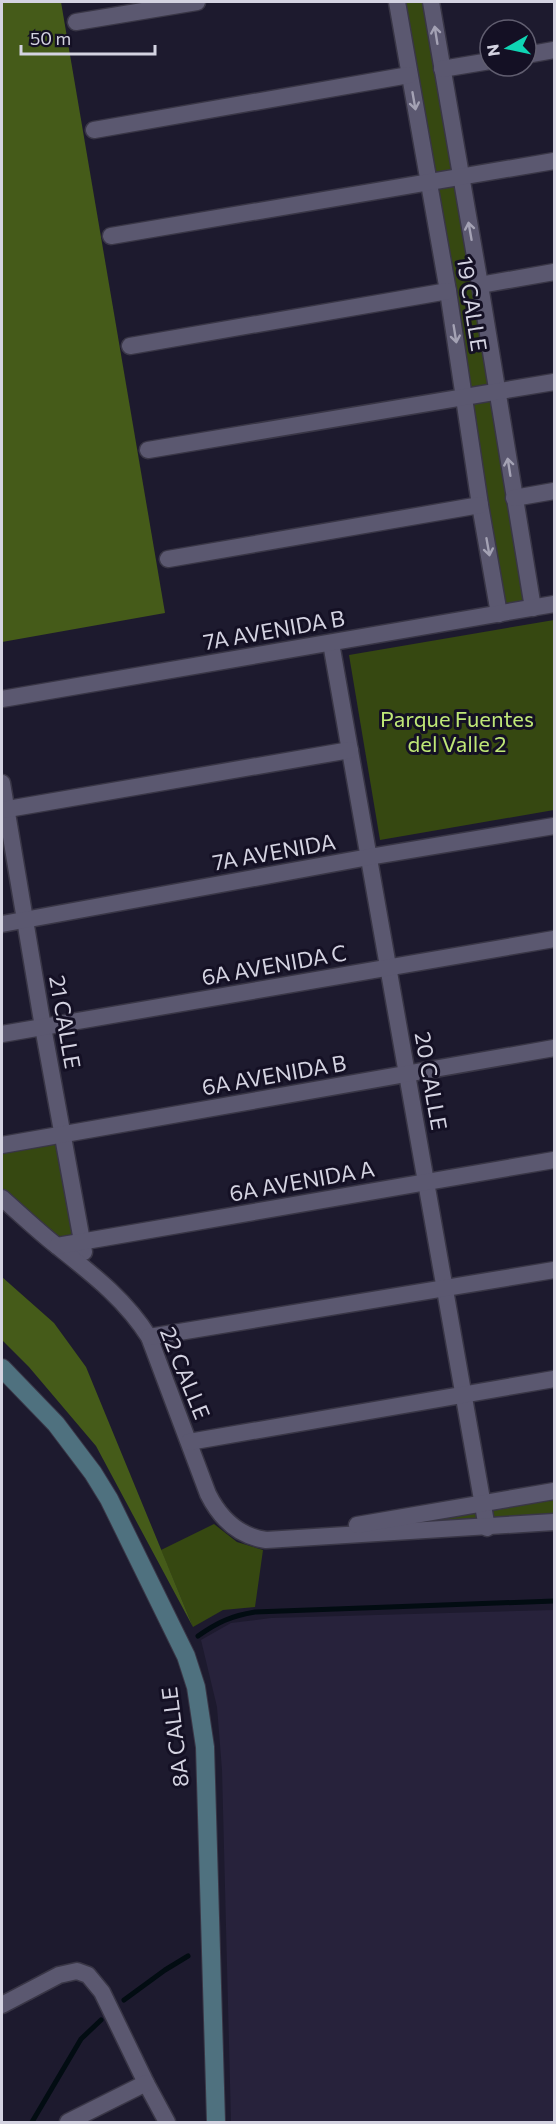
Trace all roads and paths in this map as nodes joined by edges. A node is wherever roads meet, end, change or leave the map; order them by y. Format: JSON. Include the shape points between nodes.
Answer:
{"nodes":[{"id":1,"x":197,"y":2,"type":"edge"},
{"id":2,"x":397,"y":2,"type":"edge"},
{"id":3,"x":431,"y":2,"type":"edge"},
{"id":4,"x":76,"y":22,"type":"dead end"},
{"id":5,"x":555,"y":50,"type":"edge"},
{"id":6,"x":538,"y":53,"type":"edge"},
{"id":7,"x":478,"y":63,"type":"edge"},
{"id":8,"x":442,"y":69,"type":"junction"},
{"id":9,"x":409,"y":75,"type":"junction"},
{"id":10,"x":94,"y":130,"type":"dead end"},
{"id":11,"x":555,"y":161,"type":"edge"},
{"id":12,"x":461,"y":177,"type":"junction"},
{"id":13,"x":428,"y":183,"type":"junction"},
{"id":14,"x":111,"y":236,"type":"dead end"},
{"id":15,"x":555,"y":272,"type":"edge"},
{"id":16,"x":480,"y":285,"type":"junction"},
{"id":17,"x":448,"y":291,"type":"junction"},
{"id":18,"x":130,"y":346,"type":"dead end"},
{"id":19,"x":555,"y":382,"type":"edge"},
{"id":20,"x":498,"y":391,"type":"junction"},
{"id":21,"x":465,"y":397,"type":"junction"},
{"id":22,"x":148,"y":450,"type":"dead end"},
{"id":23,"x":555,"y":491,"type":"edge"},
{"id":24,"x":514,"y":498,"type":"junction"},
{"id":25,"x":480,"y":505,"type":"junction"},
{"id":26,"x":168,"y":559,"type":"dead end"},
{"id":27,"x":555,"y":604,"type":"edge"},
{"id":28,"x":533,"y":608,"type":"junction"},
{"id":29,"x":499,"y":614,"type":"junction"},
{"id":30,"x":331,"y":643,"type":"junction"},
{"id":31,"x":2,"y":699,"type":"edge"},
{"id":32,"x":350,"y":750,"type":"junction"},
{"id":33,"x":2,"y":783,"type":"edge"},
{"id":34,"x":4,"y":810,"type":"edge"},
{"id":35,"x":555,"y":826,"type":"edge"},
{"id":36,"x":369,"y":857,"type":"junction"},
{"id":37,"x":24,"y":920,"type":"junction"},
{"id":38,"x":2,"y":924,"type":"edge"},
{"id":39,"x":555,"y":939,"type":"edge"},
{"id":40,"x":388,"y":968,"type":"junction"},
{"id":41,"x":43,"y":1027,"type":"junction"},
{"id":42,"x":2,"y":1034,"type":"edge"},
{"id":43,"x":555,"y":1048,"type":"edge"},
{"id":44,"x":407,"y":1074,"type":"junction"},
{"id":45,"x":63,"y":1136,"type":"junction"},
{"id":46,"x":2,"y":1145,"type":"edge"},
{"id":47,"x":555,"y":1160,"type":"edge"},
{"id":48,"x":426,"y":1182,"type":"junction"},
{"id":49,"x":2,"y":1198,"type":"edge"},
{"id":50,"x":82,"y":1242,"type":"junction"},
{"id":51,"x":57,"y":1246,"type":"junction"},
{"id":52,"x":87,"y":1268,"type":"junction"},
{"id":53,"x":555,"y":1270,"type":"edge"},
{"id":54,"x":445,"y":1289,"type":"junction"},
{"id":55,"x":149,"y":1337,"type":"junction"},
{"id":56,"x":2,"y":1368,"type":"edge"},
{"id":57,"x":555,"y":1379,"type":"edge"},
{"id":58,"x":464,"y":1394,"type":"junction"},
{"id":59,"x":189,"y":1442,"type":"junction"},
{"id":60,"x":555,"y":1491,"type":"edge"},
{"id":61,"x":483,"y":1504,"type":"junction"},
{"id":62,"x":555,"y":1522,"type":"edge"},
{"id":63,"x":487,"y":1528,"type":"junction"},
{"id":64,"x":282,"y":1538,"type":"junction"},
{"id":65,"x":2,"y":2005,"type":"edge"},
{"id":66,"x":146,"y":2084,"type":"junction"},
{"id":67,"x":68,"y":2122,"type":"edge"},
{"id":68,"x":167,"y":2122,"type":"edge"},
{"id":69,"x":216,"y":2122,"type":"edge"}],
"edges":[{"from":1,"to":4,"type":"street"},
{"from":2,"to":9,"type":"street","name":"19 CALLE"},
{"from":8,"to":3,"type":"street","name":"19 CALLE","one_way":true},
{"from":5,"to":6,"type":"street"},
{"from":7,"to":8,"type":"street"},
{"from":8,"to":12,"type":"street","name":"19 CALLE"},
{"from":9,"to":10,"type":"street"},
{"from":9,"to":13,"type":"street","name":"19 CALLE","one_way":true},
{"from":11,"to":12,"type":"street"},
{"from":12,"to":13,"type":"street"},
{"from":16,"to":12,"type":"street","name":"19 CALLE","one_way":true},
{"from":13,"to":14,"type":"street"},
{"from":13,"to":17,"type":"street","name":"19 CALLE"},
{"from":15,"to":16,"type":"street"},
{"from":16,"to":20,"type":"street","name":"19 CALLE"},
{"from":17,"to":18,"type":"street"},
{"from":17,"to":21,"type":"street","name":"19 CALLE","one_way":true},
{"from":19,"to":20,"type":"street"},
{"from":20,"to":21,"type":"street"},
{"from":24,"to":20,"type":"street","name":"19 CALLE","one_way":true},
{"from":21,"to":22,"type":"street"},
{"from":21,"to":25,"type":"street","name":"19 CALLE"},
{"from":23,"to":24,"type":"street"},
{"from":24,"to":28,"type":"street","name":"19 CALLE"},
{"from":25,"to":26,"type":"street"},
{"from":25,"to":29,"type":"street","name":"19 CALLE","one_way":true},
{"from":27,"to":28,"type":"street","name":"7A AVENIDA B"},
{"from":28,"to":29,"type":"street","name":"7A AVENIDA B"},
{"from":29,"to":30,"type":"street","name":"7A AVENIDA B"},
{"from":30,"to":31,"type":"street","name":"7A AVENIDA B"},
{"from":30,"to":32,"type":"street","name":"20 CALLE"},
{"from":32,"to":34,"type":"street"},
{"from":32,"to":36,"type":"street","name":"20 CALLE"},
{"from":33,"to":34,"type":"street","name":"21 CALLE"},
{"from":34,"to":37,"type":"street","name":"21 CALLE"},
{"from":35,"to":36,"type":"street","name":"7A AVENIDA"},
{"from":36,"to":37,"type":"street","name":"7A AVENIDA"},
{"from":36,"to":40,"type":"street","name":"20 CALLE"},
{"from":37,"to":38,"type":"street","name":"7A AVENIDA"},
{"from":37,"to":41,"type":"street","name":"21 CALLE"},
{"from":39,"to":40,"type":"street","name":"6A AVENIDA C"},
{"from":40,"to":41,"type":"street","name":"6A AVENIDA C"},
{"from":40,"to":44,"type":"street","name":"20 CALLE"},
{"from":41,"to":42,"type":"street","name":"6A AVENIDA C"},
{"from":41,"to":45,"type":"street","name":"21 CALLE"},
{"from":43,"to":44,"type":"street","name":"6A AVENIDA B"},
{"from":44,"to":45,"type":"street","name":"6A AVENIDA B"},
{"from":44,"to":48,"type":"street","name":"20 CALLE"},
{"from":45,"to":46,"type":"street","name":"6A AVENIDA B"},
{"from":45,"to":50,"type":"street","name":"21 CALLE"},
{"from":47,"to":48,"type":"street","name":"6A AVENIDA A"},
{"from":48,"to":50,"type":"street","name":"6A AVENIDA A"},
{"from":48,"to":54,"type":"street","name":"20 CALLE"},
{"from":49,"to":51,"type":"street","name":"22 CALLE"},
{"from":50,"to":51,"type":"street","name":"6A AVENIDA A"},
{"from":50,"to":52,"type":"street","name":"21 CALLE"},
{"from":51,"to":52,"type":"street","name":"22 CALLE"},
{"from":52,"to":55,"type":"street","name":"22 CALLE","via":[[126,1305]]},
{"from":53,"to":54,"type":"street"},
{"from":54,"to":55,"type":"street"},
{"from":54,"to":58,"type":"street","name":"20 CALLE"},
{"from":55,"to":59,"type":"street","name":"22 CALLE"},
{"from":56,"to":69,"type":"main road","name":"8A CALLE","via":[[56,1424],[93,1473],[181,1643],[196,1687],[205,1747]]},
{"from":57,"to":58,"type":"street"},
{"from":58,"to":59,"type":"street"},
{"from":58,"to":61,"type":"street","name":"20 CALLE"},
{"from":59,"to":64,"type":"street","name":"22 CALLE","via":[[208,1494],[222,1517],[253,1537]]},
{"from":60,"to":61,"type":"street"},
{"from":61,"to":63,"type":"street","name":"20 CALLE"},
{"from":61,"to":64,"type":"street"},
{"from":62,"to":63,"type":"street"},
{"from":63,"to":64,"type":"street"},
{"from":65,"to":66,"type":"street","via":[[65,1973],[77,1971],[87,1975],[102,1992]]},
{"from":66,"to":67,"type":"street"},
{"from":66,"to":68,"type":"street"}]}
